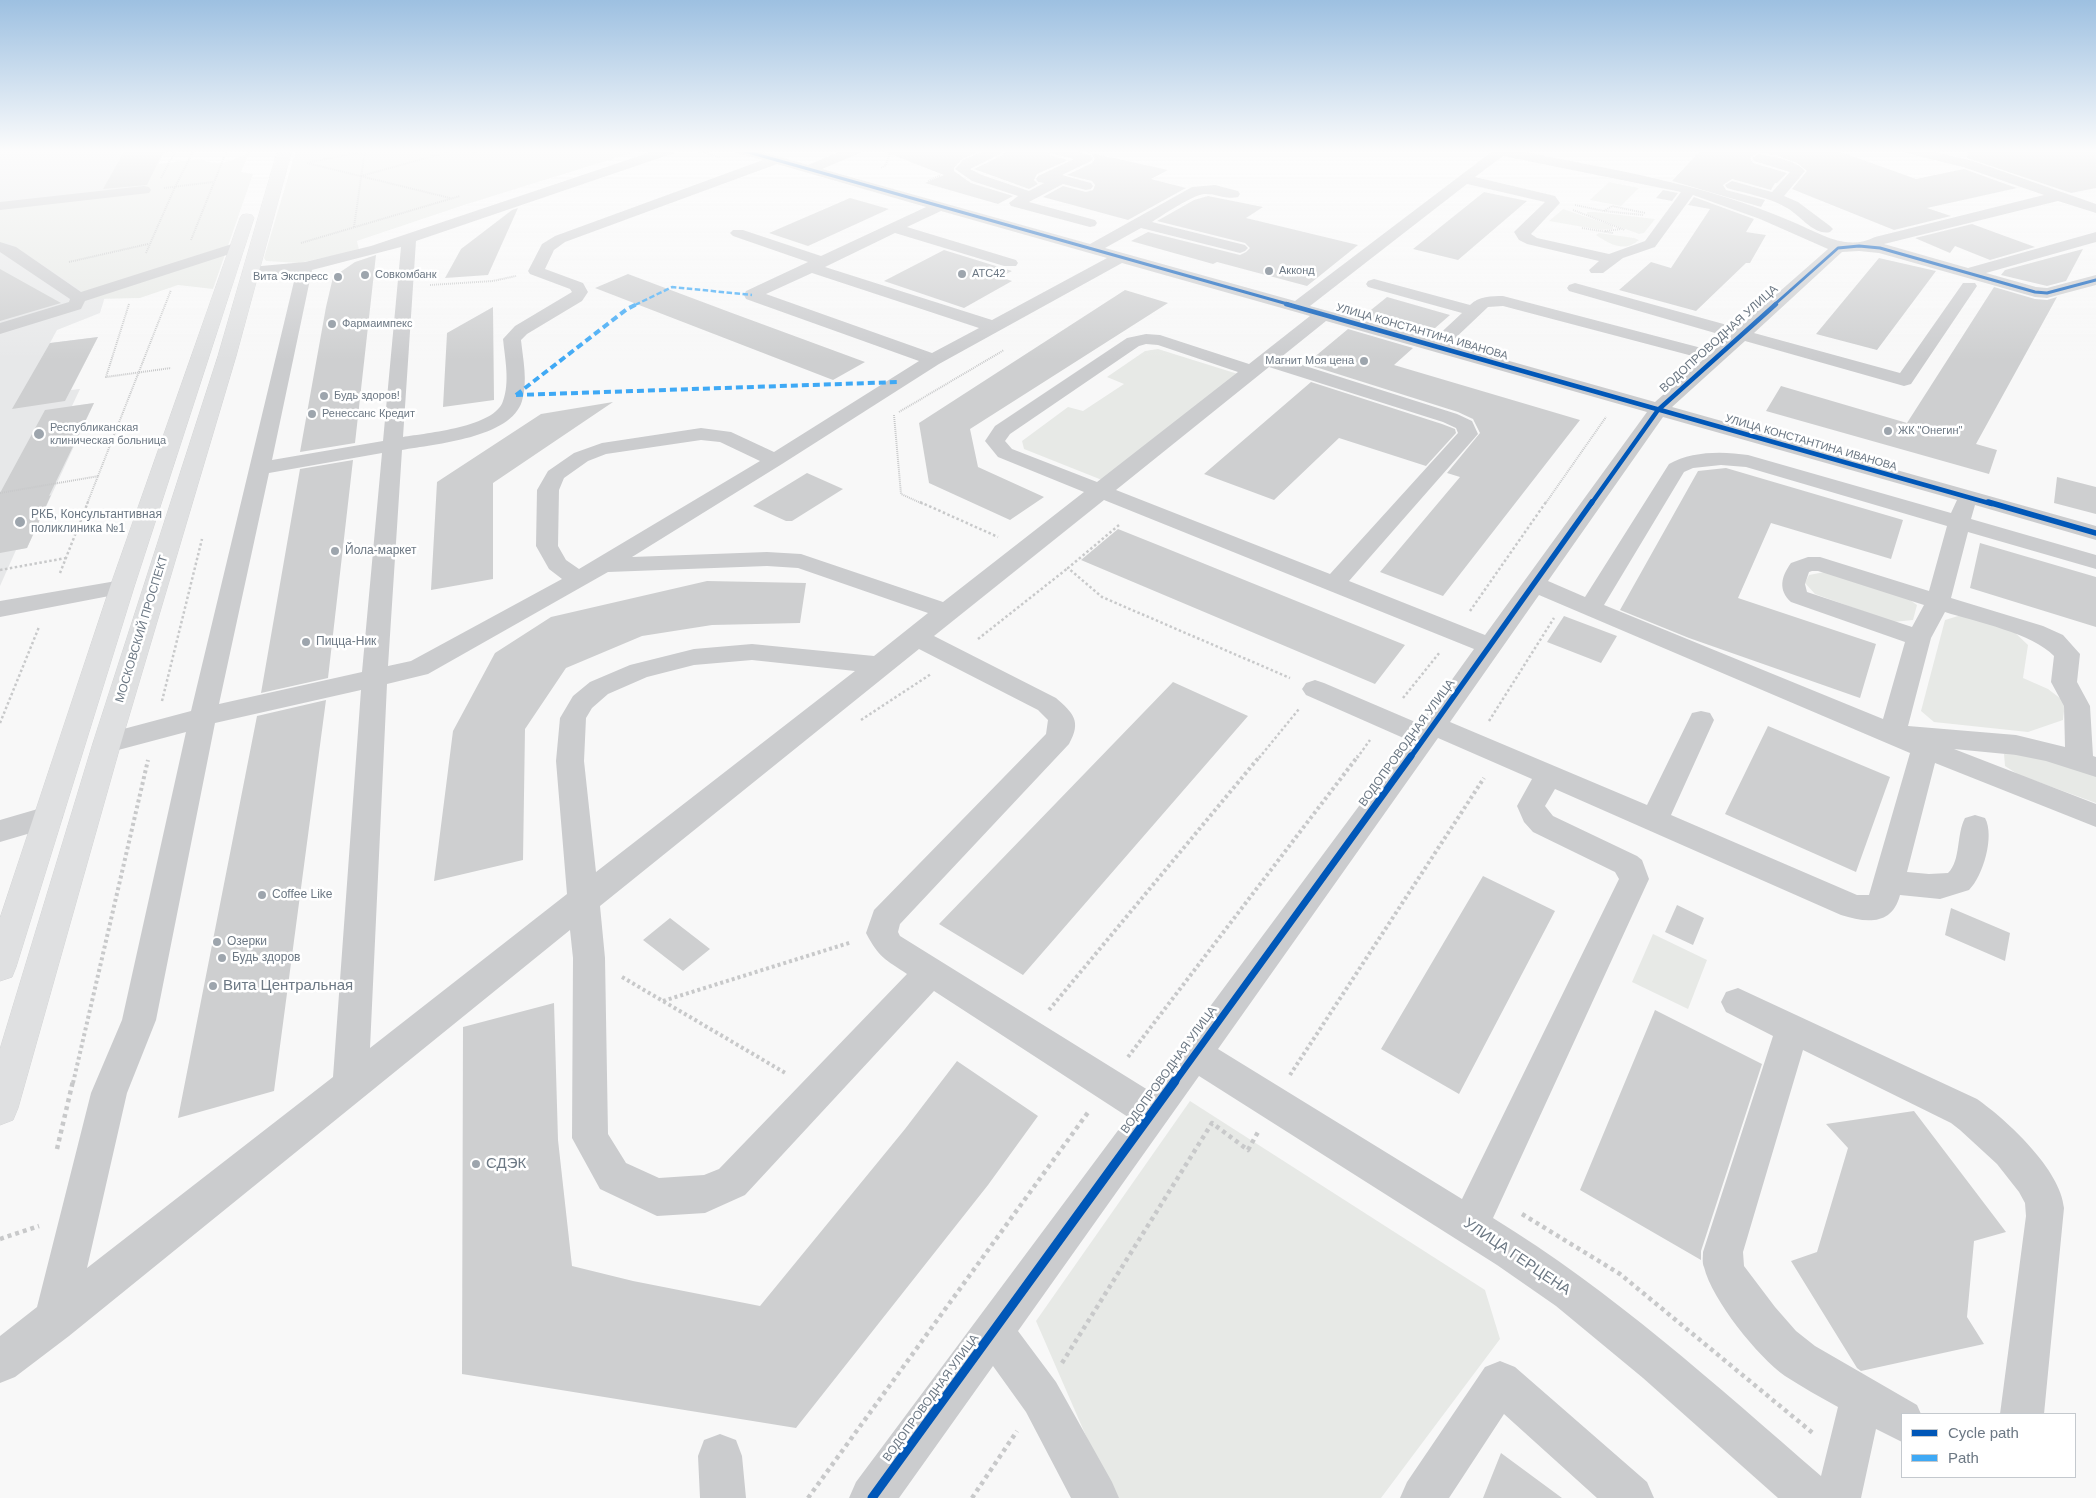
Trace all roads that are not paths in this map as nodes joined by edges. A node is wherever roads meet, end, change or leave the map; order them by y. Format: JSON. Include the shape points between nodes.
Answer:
{"nodes":[{"id":1,"x":246,"y":220,"type":"edge"},
{"id":2,"x":265,"y":220,"type":"edge"},
{"id":3,"x":462,"y":220,"type":"edge"},
{"id":4,"x":612,"y":220,"type":"edge"},
{"id":5,"x":911,"y":220,"type":"edge"},
{"id":6,"x":991,"y":220,"type":"edge"},
{"id":7,"x":1082,"y":220,"type":"edge"},
{"id":8,"x":1144,"y":220,"type":"edge"},
{"id":9,"x":1411,"y":220,"type":"edge"},
{"id":10,"x":1535,"y":220,"type":"edge"},
{"id":11,"x":1665,"y":220,"type":"edge"},
{"id":12,"x":1782,"y":220,"type":"edge"},
{"id":13,"x":1813,"y":220,"type":"edge"},
{"id":14,"x":1962,"y":220,"type":"edge"},
{"id":15,"x":1090,"y":223,"type":"dead end"},
{"id":16,"x":1139,"y":223,"type":"junction"},
{"id":17,"x":894,"y":228,"type":"junction"},
{"id":18,"x":738,"y":234,"type":"dead end"},
{"id":19,"x":2096,"y":237,"type":"edge"},
{"id":20,"x":409,"y":238,"type":"junction"},
{"id":21,"x":0,"y":247,"type":"edge"},
{"id":22,"x":237,"y":247,"type":"junction"},
{"id":23,"x":1852,"y":247,"type":"junction"},
{"id":24,"x":1240,"y":248,"type":"dead end"},
{"id":25,"x":1092,"y":249,"type":"junction"},
{"id":26,"x":1121,"y":257,"type":"junction"},
{"id":27,"x":1611,"y":259,"type":"junction"},
{"id":28,"x":1010,"y":262,"type":"dead end"},
{"id":29,"x":816,"y":265,"type":"junction"},
{"id":30,"x":305,"y":267,"type":"junction"},
{"id":31,"x":250,"y":272,"type":"junction"},
{"id":32,"x":1969,"y":280,"type":"junction"},
{"id":33,"x":2096,"y":280,"type":"edge"},
{"id":34,"x":1374,"y":284,"type":"dead end"},
{"id":35,"x":79,"y":298,"type":"junction"},
{"id":36,"x":1298,"y":307,"type":"junction"},
{"id":37,"x":1473,"y":311,"type":"junction"},
{"id":38,"x":1324,"y":314,"type":"junction"},
{"id":39,"x":992,"y":326,"type":"junction"},
{"id":40,"x":0,"y":329,"type":"edge"},
{"id":41,"x":1741,"y":334,"type":"junction"},
{"id":42,"x":1437,"y":346,"type":"junction"},
{"id":43,"x":1716,"y":357,"type":"junction"},
{"id":44,"x":933,"y":360,"type":"junction"},
{"id":45,"x":1259,"y":365,"type":"junction"},
{"id":46,"x":1658,"y":410,"type":"junction"},
{"id":47,"x":391,"y":446,"type":"junction"},
{"id":48,"x":776,"y":460,"type":"junction"},
{"id":49,"x":260,"y":468,"type":"junction"},
{"id":50,"x":1113,"y":495,"type":"junction"},
{"id":51,"x":1966,"y":496,"type":"junction"},
{"id":52,"x":1959,"y":522,"type":"junction"},
{"id":53,"x":2096,"y":533,"type":"edge"},
{"id":54,"x":2096,"y":562,"type":"edge"},
{"id":55,"x":601,"y":565,"type":"junction"},
{"id":56,"x":578,"y":580,"type":"junction"},
{"id":57,"x":1334,"y":584,"type":"junction"},
{"id":58,"x":1534,"y":584,"type":"junction"},
{"id":59,"x":122,"y":587,"type":"junction"},
{"id":60,"x":1938,"y":601,"type":"junction"},
{"id":61,"x":1591,"y":607,"type":"junction"},
{"id":62,"x":0,"y":609,"type":"edge"},
{"id":63,"x":948,"y":612,"type":"junction"},
{"id":64,"x":916,"y":637,"type":"junction"},
{"id":65,"x":1919,"y":638,"type":"junction"},
{"id":66,"x":1490,"y":646,"type":"junction"},
{"id":67,"x":881,"y":664,"type":"junction"},
{"id":68,"x":375,"y":679,"type":"junction"},
{"id":69,"x":1316,"y":689,"type":"road end"},
{"id":70,"x":203,"y":717,"type":"junction"},
{"id":71,"x":1701,"y":720,"type":"dead end"},
{"id":72,"x":1429,"y":731,"type":"junction"},
{"id":73,"x":1892,"y":734,"type":"junction"},
{"id":74,"x":107,"y":743,"type":"junction"},
{"id":75,"x":1925,"y":748,"type":"junction"},
{"id":76,"x":2088,"y":764,"type":"edge"},
{"id":77,"x":1549,"y":775,"type":"junction"},
{"id":78,"x":2096,"y":816,"type":"edge"},
{"id":79,"x":48,"y":817,"type":"junction"},
{"id":80,"x":1654,"y":820,"type":"junction"},
{"id":81,"x":1975,"y":826,"type":"dead end"},
{"id":82,"x":0,"y":831,"type":"edge"},
{"id":83,"x":1889,"y":881,"type":"junction"},
{"id":84,"x":584,"y":900,"type":"junction"},
{"id":85,"x":0,"y":968,"type":"edge"},
{"id":86,"x":930,"y":971,"type":"junction"},
{"id":87,"x":1738,"y":1002,"type":"dead end"},
{"id":88,"x":1793,"y":1028,"type":"junction"},
{"id":89,"x":1195,"y":1054,"type":"junction"},
{"id":90,"x":350,"y":1087,"type":"junction"},
{"id":91,"x":0,"y":1108,"type":"edge"},
{"id":92,"x":1152,"y":1112,"type":"junction"},
{"id":93,"x":1470,"y":1225,"type":"junction"},
{"id":94,"x":54,"y":1321,"type":"junction"},
{"id":95,"x":993,"y":1331,"type":"junction"},
{"id":96,"x":0,"y":1362,"type":"edge"},
{"id":97,"x":1862,"y":1396,"type":"junction"},
{"id":98,"x":2022,"y":1413,"type":"edge"},
{"id":99,"x":1901,"y":1419,"type":"edge"},
{"id":100,"x":720,"y":1456,"type":"dead end"},
{"id":101,"x":723,"y":1498,"type":"edge"},
{"id":102,"x":872,"y":1498,"type":"edge"},
{"id":103,"x":1096,"y":1498,"type":"edge"},
{"id":104,"x":1423,"y":1498,"type":"edge"},
{"id":105,"x":1631,"y":1498,"type":"edge"},
{"id":106,"x":1812,"y":1498,"type":"edge"},
{"id":107,"x":1838,"y":1498,"type":"edge"}],
"edges":[{"from":1,"to":22,"type":"main road"},
{"from":2,"to":31,"type":"main road","name":"МОСКОВСКИЙ ПРОСПЕКТ"},
{"from":3,"to":20,"type":"street"},
{"from":4,"to":47,"type":"street","via":[[547,247],[536,271],[577,286],[580,292],[576,298],[520,330],[512,339],[516,394],[512,406],[502,418],[458,434]]},
{"from":5,"to":17,"type":"street"},
{"from":6,"to":25,"type":"street","name":"УЛИЦА КОНСТАНТИНА ИВАНОВА"},
{"from":7,"to":15,"type":"street"},
{"from":8,"to":16,"type":"street"},
{"from":9,"to":36,"type":"street"},
{"from":10,"to":27,"type":"street","via":[[1522,232],[1527,239]]},
{"from":11,"to":27,"type":"street","via":[[1647,246]]},
{"from":12,"to":23,"type":"street"},
{"from":13,"to":23,"type":"street"},
{"from":14,"to":23,"type":"street"},
{"from":16,"to":24,"type":"street"},
{"from":16,"to":25,"type":"street"},
{"from":17,"to":28,"type":"street"},
{"from":17,"to":29,"type":"street"},
{"from":18,"to":29,"type":"street"},
{"from":19,"to":32,"type":"street"},
{"from":20,"to":30,"type":"street","via":[[359,255]]},
{"from":20,"to":47,"type":"street"},
{"from":21,"to":35,"type":"street","via":[[10,250]]},
{"from":22,"to":35,"type":"street"},
{"from":22,"to":59,"type":"main road"},
{"from":23,"to":32,"type":"street","via":[[1893,251]]},
{"from":23,"to":41,"type":"street","name":"ВОДОПРОВОДНАЯ УЛИЦА"},
{"from":25,"to":26,"type":"street","name":"УЛИЦА КОНСТАНТИНА ИВАНОВА"},
{"from":26,"to":36,"type":"street","name":"УЛИЦА КОНСТАНТИНА ИВАНОВА"},
{"from":26,"to":39,"type":"street"},
{"from":27,"to":41,"type":"street","via":[[1575,288]]},
{"from":29,"to":39,"type":"street"},
{"from":29,"to":44,"type":"street","via":[[752,295]]},
{"from":30,"to":31,"type":"street"},
{"from":30,"to":49,"type":"street"},
{"from":31,"to":74,"type":"main road","name":"МОСКОВСКИЙ ПРОСПЕКТ"},
{"from":32,"to":33,"type":"street","via":[[2047,293]]},
{"from":32,"to":41,"type":"street","via":[[1904,380]]},
{"from":34,"to":37,"type":"street"},
{"from":35,"to":40,"type":"street","via":[[74,305]]},
{"from":36,"to":38,"type":"street","name":"УЛИЦА КОНСТАНТИНА ИВАНОВА"},
{"from":37,"to":42,"type":"street"},
{"from":37,"to":43,"type":"street","via":[[1482,303],[1503,301]]},
{"from":38,"to":42,"type":"street","name":"УЛИЦА КОНСТАНТИНА ИВАНОВА"},
{"from":38,"to":45,"type":"street"},
{"from":39,"to":44,"type":"street"},
{"from":41,"to":43,"type":"street","name":"ВОДОПРОВОДНАЯ УЛИЦА"},
{"from":42,"to":46,"type":"street","name":"УЛИЦА КОНСТАНТИНА ИВАНОВА"},
{"from":43,"to":46,"type":"street","name":"ВОДОПРОВОДНАЯ УЛИЦА"},
{"from":44,"to":48,"type":"street"},
{"from":45,"to":50,"type":"street"},
{"from":45,"to":50,"type":"street","via":[[1160,340],[1133,342],[1002,430],[995,441],[1006,453]]},
{"from":45,"to":57,"type":"street","via":[[1450,418],[1465,425],[1468,434]]},
{"from":46,"to":51,"type":"street","name":"УЛИЦА КОНСТАНТИНА ИВАНОВА"},
{"from":46,"to":58,"type":"street","name":"ВОДОПРОВОДНАЯ УЛИЦА"},
{"from":47,"to":49,"type":"street"},
{"from":47,"to":68,"type":"street"},
{"from":48,"to":55,"type":"street"},
{"from":48,"to":56,"type":"street","via":[[724,436],[701,434],[602,449],[581,457],[555,475],[548,490],[547,546],[557,564]]},
{"from":49,"to":70,"type":"street"},
{"from":50,"to":57,"type":"street"},
{"from":50,"to":63,"type":"street","via":[[1026,550]]},
{"from":51,"to":52,"type":"street"},
{"from":51,"to":53,"type":"street","name":"УЛИЦА КОНСТАНТИНА ИВАНОВА"},
{"from":52,"to":54,"type":"street"},
{"from":52,"to":60,"type":"street"},
{"from":52,"to":61,"type":"street","via":[[1748,461],[1727,459],[1685,463],[1676,468]]},
{"from":55,"to":56,"type":"street"},
{"from":55,"to":63,"type":"street","via":[[767,559],[801,561]]},
{"from":56,"to":68,"type":"street","via":[[419,668]]},
{"from":57,"to":66,"type":"street"},
{"from":58,"to":61,"type":"street"},
{"from":58,"to":66,"type":"street","name":"ВОДОПРОВОДНАЯ УЛИЦА"},
{"from":59,"to":62,"type":"street"},
{"from":59,"to":79,"type":"main road"},
{"from":60,"to":65,"type":"street"},
{"from":60,"to":65,"type":"street","via":[[1820,564],[1799,568],[1792,586],[1798,597]]},
{"from":60,"to":76,"type":"street","via":[[2034,632],[2061,647],[2067,654],[2065,686],[2078,711]]},
{"from":61,"to":73,"type":"street"},
{"from":63,"to":64,"type":"street"},
{"from":64,"to":67,"type":"street"},
{"from":64,"to":86,"type":"street","via":[[1047,704],[1062,718],[1059,737],[885,919],[882,933],[889,945]]},
{"from":65,"to":73,"type":"street"},
{"from":66,"to":72,"type":"street","name":"ВОДОПРОВОДНАЯ УЛИЦА"},
{"from":67,"to":84,"type":"street"},
{"from":67,"to":84,"type":"street","via":[[752,652],[694,656],[639,671],[599,688],[582,702],[573,718],[570,761]]},
{"from":68,"to":70,"type":"street"},
{"from":68,"to":90,"type":"street"},
{"from":69,"to":72,"type":"street","via":[[1384,720]]},
{"from":70,"to":74,"type":"street"},
{"from":70,"to":94,"type":"street","via":[[139,1020],[109,1093]]},
{"from":71,"to":80,"type":"street"},
{"from":72,"to":77,"type":"street","via":[[1475,743]]},
{"from":72,"to":89,"type":"street","name":"ВОДОПРОВОДНАЯ УЛИЦА"},
{"from":73,"to":75,"type":"street"},
{"from":73,"to":76,"type":"street","via":[[2016,745]]},
{"from":74,"to":91,"type":"main road","name":"МОСКОВСКИЙ ПРОСПЕКТ"},
{"from":75,"to":78,"type":"street"},
{"from":75,"to":83,"type":"street"},
{"from":77,"to":80,"type":"street"},
{"from":77,"to":93,"type":"street","via":[[1531,806],[1538,820],[1626,864],[1631,868],[1634,879]]},
{"from":79,"to":82,"type":"street"},
{"from":79,"to":85,"type":"main road"},
{"from":80,"to":83,"type":"street","via":[[1859,908],[1879,906]]},
{"from":81,"to":83,"type":"street","via":[[1966,871],[1960,881],[1942,887]]},
{"from":84,"to":86,"type":"street","via":[[589,958],[590,1138],[613,1176],[657,1197],[705,1194],[732,1182]]},
{"from":84,"to":90,"type":"street"},
{"from":86,"to":92,"type":"street"},
{"from":87,"to":88,"type":"street"},
{"from":88,"to":97,"type":"street","via":[[1723,1252],[1713,1255],[1781,1346],[1800,1361]]},
{"from":88,"to":98,"type":"street","via":[[1974,1118],[1994,1136],[2039,1189],[2045,1216]]},
{"from":89,"to":92,"type":"street","name":"ВОДОПРОВОДНАЯ УЛИЦА"},
{"from":89,"to":93,"type":"street","name":"УЛИЦА ГЕРЦЕНА"},
{"from":90,"to":94,"type":"street"},
{"from":92,"to":95,"type":"street","name":"ВОДОПРОВОДНАЯ УЛИЦА"},
{"from":93,"to":106,"type":"street","name":"УЛИЦА ГЕРЦЕНА","via":[[1563,1287],[1626,1336]]},
{"from":94,"to":96,"type":"street"},
{"from":95,"to":102,"type":"street","name":"ВОДОПРОВОДНАЯ УЛИЦА"},
{"from":95,"to":103,"type":"street","via":[[1041,1396]]},
{"from":97,"to":99,"type":"street"},
{"from":97,"to":107,"type":"street"},
{"from":100,"to":101,"type":"street"},
{"from":104,"to":105,"type":"street","via":[[1500,1382]]}]}
